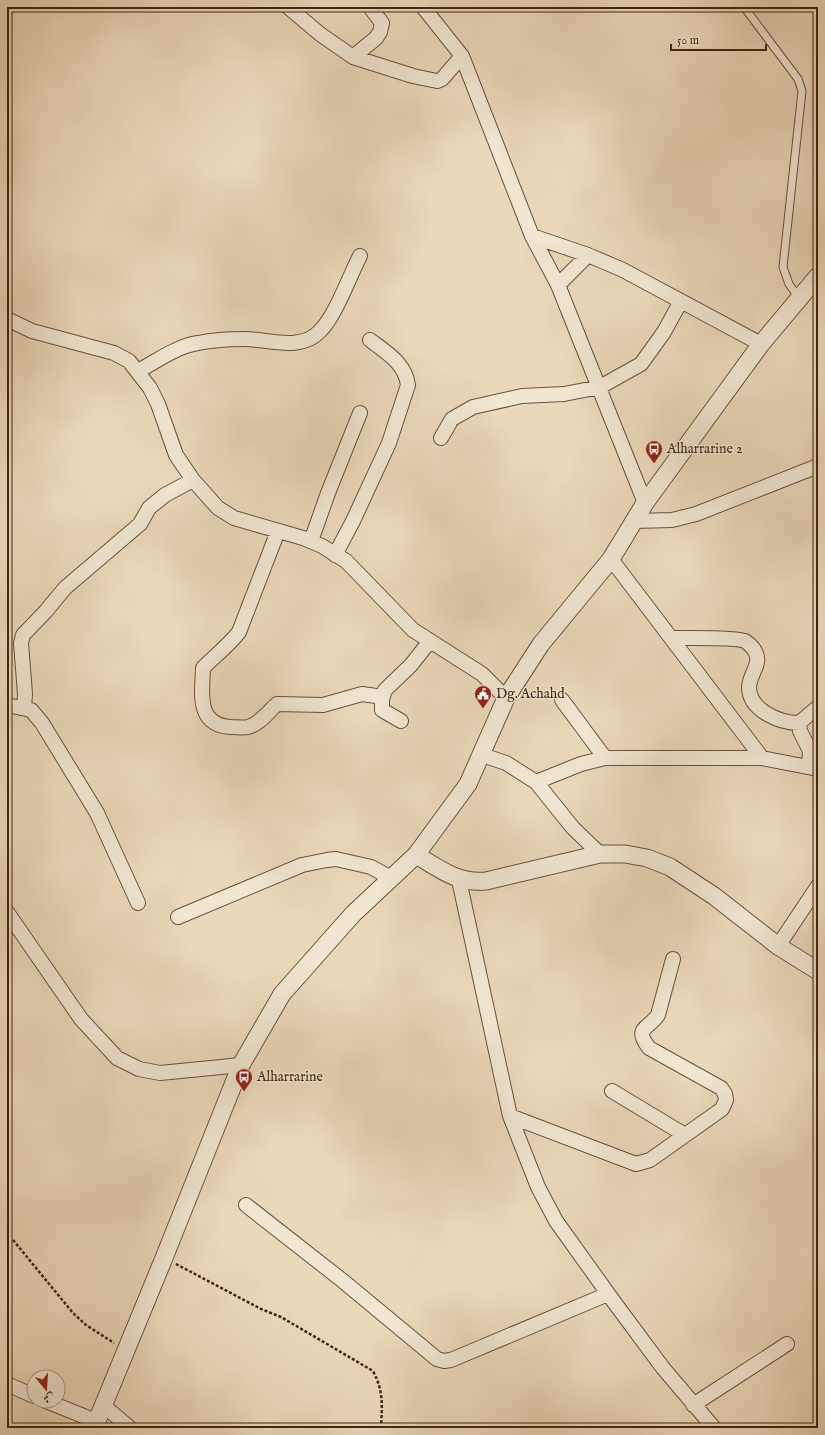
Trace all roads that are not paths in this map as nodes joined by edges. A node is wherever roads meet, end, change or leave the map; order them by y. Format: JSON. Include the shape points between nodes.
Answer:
{"nodes":[{"id":1,"x":288,"y":7,"type":"edge"},
{"id":2,"x":370,"y":7,"type":"edge"},
{"id":3,"x":423,"y":7,"type":"edge"},
{"id":4,"x":744,"y":7,"type":"edge"},
{"id":5,"x":462,"y":56,"type":"junction"},
{"id":6,"x":353,"y":57,"type":"junction"},
{"id":7,"x":532,"y":236,"type":"junction"},
{"id":8,"x":588,"y":255,"type":"junction"},
{"id":9,"x":360,"y":256,"type":"dead end"},
{"id":10,"x":818,"y":276,"type":"edge"},
{"id":11,"x":558,"y":285,"type":"junction"},
{"id":12,"x":799,"y":298,"type":"junction"},
{"id":13,"x":681,"y":301,"type":"junction"},
{"id":14,"x":7,"y":319,"type":"edge"},
{"id":15,"x":370,"y":340,"type":"dead end"},
{"id":16,"x":761,"y":344,"type":"junction"},
{"id":17,"x":138,"y":371,"type":"junction"},
{"id":18,"x":600,"y":387,"type":"junction"},
{"id":19,"x":360,"y":413,"type":"dead end"},
{"id":20,"x":441,"y":438,"type":"dead end"},
{"id":21,"x":818,"y":466,"type":"edge"},
{"id":22,"x":193,"y":480,"type":"junction"},
{"id":23,"x":645,"y":503,"type":"junction"},
{"id":24,"x":634,"y":521,"type":"junction"},
{"id":25,"x":278,"y":531,"type":"junction"},
{"id":26,"x":311,"y":542,"type":"junction"},
{"id":27,"x":335,"y":555,"type":"junction"},
{"id":28,"x":611,"y":559,"type":"junction"},
{"id":29,"x":671,"y":638,"type":"junction"},
{"id":30,"x":430,"y":641,"type":"junction"},
{"id":31,"x":383,"y":696,"type":"junction"},
{"id":32,"x":506,"y":698,"type":"junction"},
{"id":33,"x":562,"y":700,"type":"dead end"},
{"id":34,"x":7,"y":705,"type":"edge"},
{"id":35,"x":818,"y":707,"type":"edge"},
{"id":36,"x":24,"y":708,"type":"junction"},
{"id":37,"x":402,"y":720,"type":"dead end"},
{"id":38,"x":799,"y":723,"type":"junction"},
{"id":39,"x":482,"y":755,"type":"junction"},
{"id":40,"x":605,"y":758,"type":"junction"},
{"id":41,"x":762,"y":758,"type":"junction"},
{"id":42,"x":814,"y":768,"type":"edge"},
{"id":43,"x":536,"y":782,"type":"junction"},
{"id":44,"x":600,"y":854,"type":"junction"},
{"id":45,"x":416,"y":855,"type":"junction"},
{"id":46,"x":391,"y":878,"type":"junction"},
{"id":47,"x":459,"y":880,"type":"junction"},
{"id":48,"x":818,"y":886,"type":"edge"},
{"id":49,"x":138,"y":903,"type":"dead end"},
{"id":50,"x":7,"y":912,"type":"edge"},
{"id":51,"x":178,"y":917,"type":"dead end"},
{"id":52,"x":778,"y":946,"type":"junction"},
{"id":53,"x":673,"y":959,"type":"dead end"},
{"id":54,"x":818,"y":971,"type":"edge"},
{"id":55,"x":242,"y":1065,"type":"junction"},
{"id":56,"x":612,"y":1091,"type":"dead end"},
{"id":57,"x":510,"y":1116,"type":"junction"},
{"id":58,"x":685,"y":1135,"type":"junction"},
{"id":59,"x":246,"y":1205,"type":"dead end"},
{"id":60,"x":608,"y":1294,"type":"junction"},
{"id":61,"x":787,"y":1344,"type":"dead end"},
{"id":62,"x":7,"y":1384,"type":"edge"},
{"id":63,"x":26,"y":1392,"type":"edge"},
{"id":64,"x":693,"y":1405,"type":"junction"},
{"id":65,"x":104,"y":1406,"type":"junction"},
{"id":66,"x":62,"y":1409,"type":"edge"},
{"id":67,"x":95,"y":1425,"type":"edge"},
{"id":68,"x":130,"y":1428,"type":"edge"},
{"id":69,"x":714,"y":1428,"type":"edge"}],
"edges":[{"from":1,"to":6,"type":"street"},
{"from":2,"to":6,"type":"street","via":[[382,23],[380,32]]},
{"from":3,"to":5,"type":"street"},
{"from":4,"to":12,"type":"lane","via":[[798,79],[802,91],[783,267],[789,284]]},
{"from":5,"to":6,"type":"street","via":[[442,80],[413,76]]},
{"from":5,"to":7,"type":"street"},
{"from":7,"to":8,"type":"street"},
{"from":7,"to":11,"type":"street"},
{"from":8,"to":11,"type":"street"},
{"from":8,"to":13,"type":"street","via":[[623,270]]},
{"from":9,"to":17,"type":"street","via":[[328,321],[320,332],[307,340],[287,344],[244,339],[200,342],[187,345]]},
{"from":10,"to":12,"type":"street"},
{"from":11,"to":18,"type":"street"},
{"from":12,"to":16,"type":"street"},
{"from":13,"to":16,"type":"street"},
{"from":13,"to":18,"type":"street","via":[[664,332],[641,364]]},
{"from":14,"to":17,"type":"street","via":[[32,331],[114,353]]},
{"from":15,"to":27,"type":"street","via":[[400,363],[407,375],[408,385],[389,443]]},
{"from":16,"to":23,"type":"street"},
{"from":17,"to":22,"type":"street","via":[[158,404],[176,455]]},
{"from":18,"to":20,"type":"street","via":[[564,394],[522,396],[473,407],[452,420]]},
{"from":18,"to":23,"type":"street"},
{"from":19,"to":26,"type":"street"},
{"from":21,"to":24,"type":"street","via":[[696,514],[672,520]]},
{"from":22,"to":25,"type":"street","via":[[218,508]]},
{"from":22,"to":36,"type":"street","via":[[165,495],[149,508],[140,524],[65,588],[23,635],[21,643]]},
{"from":23,"to":24,"type":"street"},
{"from":24,"to":28,"type":"street"},
{"from":25,"to":26,"type":"street"},
{"from":25,"to":31,"type":"street","via":[[239,632],[233,641],[203,668],[202,696],[207,718],[214,724],[226,727],[248,727],[263,718],[277,704],[323,705],[362,694]]},
{"from":26,"to":27,"type":"street"},
{"from":27,"to":30,"type":"street","via":[[359,572],[414,630]]},
{"from":28,"to":29,"type":"street"},
{"from":28,"to":32,"type":"street","via":[[541,644]]},
{"from":29,"to":38,"type":"street","via":[[743,640],[754,649],[758,659],[749,686],[754,703],[766,714],[780,721]]},
{"from":29,"to":41,"type":"street"},
{"from":30,"to":31,"type":"street","via":[[411,665],[385,690]]},
{"from":30,"to":32,"type":"street","via":[[482,674]]},
{"from":31,"to":37,"type":"street","via":[[382,710]]},
{"from":32,"to":39,"type":"street"},
{"from":33,"to":40,"type":"street"},
{"from":34,"to":36,"type":"street"},
{"from":35,"to":38,"type":"street"},
{"from":36,"to":49,"type":"street","via":[[31,710],[42,723],[96,813]]},
{"from":38,"to":42,"type":"street"},
{"from":39,"to":43,"type":"street","via":[[506,763]]},
{"from":39,"to":45,"type":"street","via":[[468,784]]},
{"from":40,"to":41,"type":"street"},
{"from":40,"to":43,"type":"street","via":[[581,764]]},
{"from":41,"to":42,"type":"street"},
{"from":43,"to":44,"type":"street","via":[[573,828]]},
{"from":44,"to":47,"type":"street","via":[[486,881]]},
{"from":44,"to":52,"type":"street","via":[[625,854],[647,858],[670,867],[714,896]]},
{"from":45,"to":46,"type":"street"},
{"from":45,"to":47,"type":"street"},
{"from":46,"to":51,"type":"street","via":[[371,867],[336,859],[327,860],[302,865]]},
{"from":46,"to":55,"type":"street","via":[[353,914],[282,994]]},
{"from":47,"to":57,"type":"street"},
{"from":48,"to":52,"type":"street"},
{"from":50,"to":55,"type":"street","via":[[81,1018],[117,1058],[139,1070],[160,1073]]},
{"from":52,"to":54,"type":"street"},
{"from":53,"to":58,"type":"street","via":[[658,1015],[644,1027],[644,1041],[649,1048],[720,1088],[726,1100],[722,1109]]},
{"from":55,"to":65,"type":"street"},
{"from":56,"to":58,"type":"street"},
{"from":57,"to":58,"type":"street","via":[[636,1164],[650,1160]]},
{"from":57,"to":60,"type":"street","via":[[538,1187],[556,1221]]},
{"from":59,"to":60,"type":"street","via":[[437,1359],[444,1361],[557,1317]]},
{"from":60,"to":64,"type":"street"},
{"from":61,"to":64,"type":"street"},
{"from":62,"to":63,"type":"street"},
{"from":64,"to":69,"type":"street"},
{"from":65,"to":67,"type":"street"},
{"from":65,"to":68,"type":"street"},
{"from":66,"to":67,"type":"street"}]}
